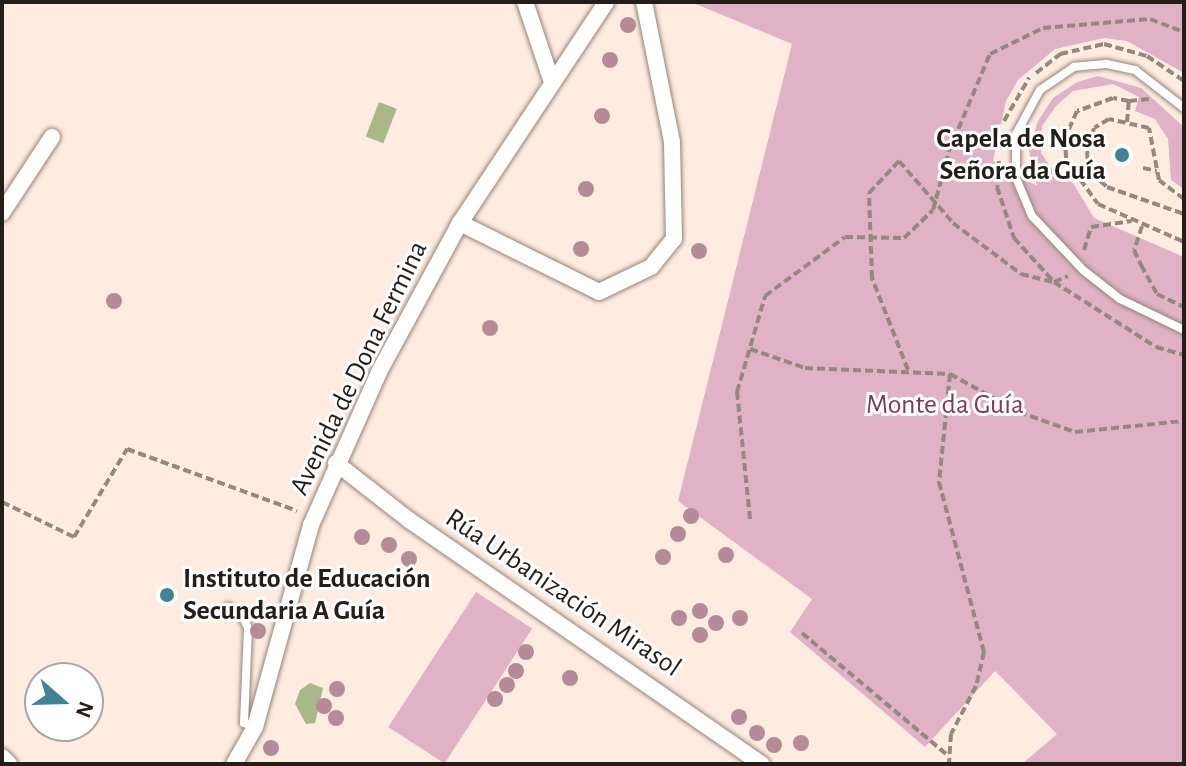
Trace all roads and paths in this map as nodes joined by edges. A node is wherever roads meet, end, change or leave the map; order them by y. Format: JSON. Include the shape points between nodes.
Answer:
{"nodes":[{"id":1,"x":525,"y":2,"type":"edge"},
{"id":2,"x":606,"y":2,"type":"edge"},
{"id":3,"x":644,"y":2,"type":"edge"},
{"id":4,"x":1184,"y":32,"type":"edge"},
{"id":5,"x":552,"y":82,"type":"junction"},
{"id":6,"x":1152,"y":97,"type":"dead end"},
{"id":7,"x":1129,"y":101,"type":"junction"},
{"id":8,"x":1184,"y":108,"type":"edge"},
{"id":9,"x":1127,"y":122,"type":"junction"},
{"id":10,"x":52,"y":137,"type":"dead end"},
{"id":11,"x":1143,"y":168,"type":"dead end"},
{"id":12,"x":1157,"y":171,"type":"junction"},
{"id":13,"x":1184,"y":199,"type":"edge"},
{"id":14,"x":935,"y":202,"type":"junction"},
{"id":15,"x":2,"y":213,"type":"edge"},
{"id":16,"x":1184,"y":214,"type":"edge"},
{"id":17,"x":1132,"y":221,"type":"junction"},
{"id":18,"x":460,"y":223,"type":"junction"},
{"id":19,"x":1142,"y":226,"type":"junction"},
{"id":20,"x":871,"y":237,"type":"junction"},
{"id":21,"x":1184,"y":242,"type":"edge"},
{"id":22,"x":1083,"y":270,"type":"junction"},
{"id":23,"x":1184,"y":307,"type":"edge"},
{"id":24,"x":1184,"y":330,"type":"edge"},
{"id":25,"x":749,"y":349,"type":"junction"},
{"id":26,"x":908,"y":370,"type":"junction"},
{"id":27,"x":950,"y":374,"type":"junction"},
{"id":28,"x":1184,"y":421,"type":"edge"},
{"id":29,"x":336,"y":463,"type":"junction"},
{"id":30,"x":2,"y":502,"type":"edge"},
{"id":31,"x":314,"y":517,"type":"junction"},
{"id":32,"x":750,"y":519,"type":"dead end"},
{"id":33,"x":228,"y":607,"type":"dead end"},
{"id":34,"x":802,"y":633,"type":"dead end"},
{"id":35,"x":255,"y":727,"type":"junction"},
{"id":36,"x":946,"y":754,"type":"junction"},
{"id":37,"x":2,"y":757,"type":"edge"},
{"id":38,"x":9,"y":764,"type":"edge"},
{"id":39,"x":234,"y":764,"type":"edge"},
{"id":40,"x":762,"y":764,"type":"edge"},
{"id":41,"x":949,"y":764,"type":"edge"}],
"edges":[{"from":1,"to":5,"type":"street"},
{"from":2,"to":5,"type":"street","name":"Avenida de Dona Fermina"},
{"from":3,"to":18,"type":"street","name":"Avenida de Dona Fermina","via":[[672,142],[674,239],[651,267],[599,292]]},
{"from":4,"to":14,"type":"path","via":[[1150,19],[1043,28],[990,54],[949,151]]},
{"from":5,"to":18,"type":"street","name":"Avenida de Dona Fermina"},
{"from":6,"to":7,"type":"path","via":[[1144,103]]},
{"from":7,"to":9,"type":"path"},
{"from":7,"to":17,"type":"path","via":[[1113,98],[1077,111],[1065,138],[1066,160],[1098,204]]},
{"from":8,"to":22,"type":"lane","via":[[1135,70],[1106,64],[1074,67],[1040,90],[1016,134],[1016,178],[1032,216]]},
{"from":9,"to":12,"type":"path","via":[[1149,128]]},
{"from":9,"to":16,"type":"path","via":[[1109,119],[1094,128],[1087,155],[1091,173],[1107,187]]},
{"from":10,"to":15,"type":"street"},
{"from":11,"to":12,"type":"path"},
{"from":12,"to":13,"type":"path","via":[[1159,180]]},
{"from":14,"to":20,"type":"path","via":[[904,238]]},
{"from":14,"to":20,"type":"path","via":[[899,161],[869,193]]},
{"from":14,"to":22,"type":"path","via":[[953,223],[1021,274],[1054,282]]},
{"from":17,"to":19,"type":"path"},
{"from":17,"to":22,"type":"path","via":[[1091,227],[1084,239]]},
{"from":18,"to":29,"type":"street","name":"Avenida de Dona Fermina"},
{"from":19,"to":21,"type":"path"},
{"from":19,"to":23,"type":"path","via":[[1134,250],[1141,265],[1157,294]]},
{"from":20,"to":25,"type":"path","via":[[845,237],[765,296]]},
{"from":20,"to":26,"type":"path","via":[[872,278]]},
{"from":22,"to":24,"type":"lane","via":[[1120,299]]},
{"from":25,"to":26,"type":"path","via":[[805,368]]},
{"from":25,"to":32,"type":"path","via":[[737,392]]},
{"from":26,"to":27,"type":"path"},
{"from":27,"to":28,"type":"path","via":[[1019,412],[1075,432]]},
{"from":27,"to":36,"type":"path","via":[[939,482],[984,652],[982,671]]},
{"from":29,"to":31,"type":"street","name":"Avenida de Dona Fermina"},
{"from":29,"to":40,"type":"street","name":"Rúa Urbanización Mirasol","via":[[409,520]]},
{"from":30,"to":31,"type":"path","via":[[74,537],[127,449]]},
{"from":31,"to":35,"type":"street","name":"Avenida de Dona Fermina"},
{"from":33,"to":35,"type":"lane","via":[[242,615],[248,628],[244,723]]},
{"from":34,"to":36,"type":"path"},
{"from":35,"to":39,"type":"street","name":"Avenida de Dona Fermina"},
{"from":36,"to":41,"type":"path"},
{"from":37,"to":38,"type":"street"}]}
